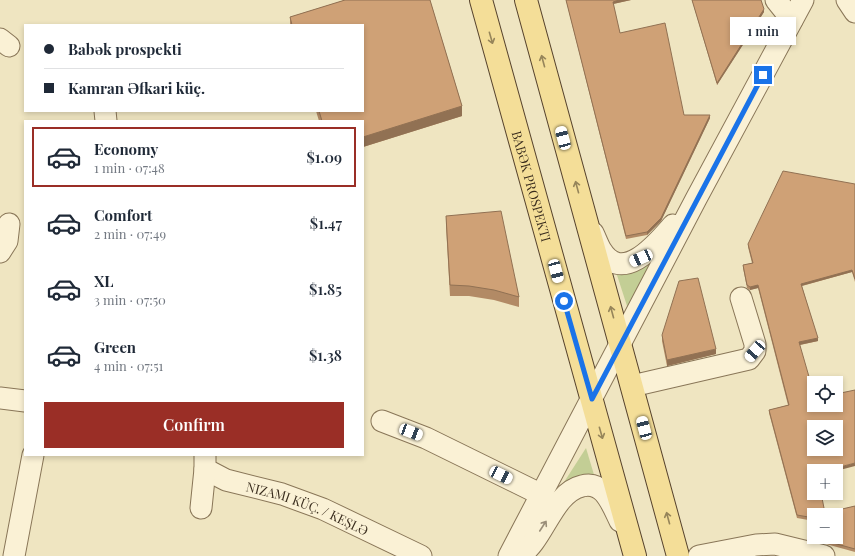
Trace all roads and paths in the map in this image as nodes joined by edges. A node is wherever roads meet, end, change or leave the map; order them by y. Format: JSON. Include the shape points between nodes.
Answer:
{"nodes":[{"id":1,"x":481,"y":0,"type":"edge"},
{"id":2,"x":526,"y":0,"type":"edge"},
{"id":3,"x":776,"y":0,"type":"edge"},
{"id":4,"x":803,"y":0,"type":"edge"},
{"id":5,"x":847,"y":0,"type":"edge"},
{"id":6,"x":855,"y":12,"type":"edge"},
{"id":7,"x":792,"y":20,"type":"junction"},
{"id":8,"x":696,"y":199,"type":"junction"},
{"id":9,"x":584,"y":214,"type":"junction"},
{"id":10,"x":9,"y":224,"type":"dead end"},
{"id":11,"x":0,"y":252,"type":"edge"},
{"id":12,"x":741,"y":298,"type":"dead end"},
{"id":13,"x":620,"y":343,"type":"junction"},
{"id":14,"x":632,"y":386,"type":"junction"},
{"id":15,"x":0,"y":398,"type":"edge"},
{"id":16,"x":592,"y":399,"type":"junction"},
{"id":17,"x":24,"y":400,"type":"edge"},
{"id":18,"x":382,"y":421,"type":"dead end"},
{"id":19,"x":33,"y":456,"type":"edge"},
{"id":20,"x":205,"y":462,"type":"edge"},
{"id":21,"x":542,"y":495,"type":"junction"},
{"id":22,"x":201,"y":508,"type":"dead end"},
{"id":23,"x":634,"y":552,"type":"edge"},
{"id":24,"x":799,"y":552,"type":"edge"},
{"id":25,"x":14,"y":556,"type":"edge"},
{"id":26,"x":421,"y":556,"type":"edge"},
{"id":27,"x":509,"y":556,"type":"edge"},
{"id":28,"x":518,"y":556,"type":"edge"},
{"id":29,"x":678,"y":556,"type":"edge"},
{"id":30,"x":699,"y":556,"type":"edge"},
{"id":31,"x":824,"y":556,"type":"edge"}],
"edges":[{"from":1,"to":16,"type":"main road","name":"BABƏK PROSPEKTI","one_way":true},
{"from":9,"to":2,"type":"main road","one_way":true},
{"from":3,"to":7,"type":"street"},
{"from":4,"to":7,"type":"street"},
{"from":5,"to":6,"type":"street"},
{"from":7,"to":8,"type":"street"},
{"from":8,"to":9,"type":"street","via":[[653,248],[641,258],[623,264],[615,262],[601,251]]},
{"from":8,"to":13,"type":"street"},
{"from":13,"to":9,"type":"main road","one_way":true},
{"from":10,"to":11,"type":"street","via":[[7,241]]},
{"from":12,"to":14,"type":"street","via":[[755,344],[755,351],[749,359]]},
{"from":13,"to":14,"type":"main road"},
{"from":13,"to":16,"type":"street"},
{"from":29,"to":14,"type":"main road","one_way":true},
{"from":15,"to":17,"type":"street"},
{"from":16,"to":21,"type":"street"},
{"from":16,"to":23,"type":"main road","name":"BABƏK PROSPEKTI","one_way":true},
{"from":18,"to":21,"type":"street","via":[[426,438]]},
{"from":19,"to":25,"type":"street"},
{"from":20,"to":22,"type":"street"},
{"from":20,"to":26,"type":"street","name":"NIZAMI KÜÇ. / KEŞLƏ","via":[[226,480],[282,494],[323,509]]},
{"from":21,"to":27,"type":"street"},
{"from":28,"to":23,"type":"street","one_way":true,"via":[[532,543],[566,495],[574,488],[592,484],[599,487],[610,501]]},
{"from":24,"to":30,"type":"street","via":[[775,544]]},
{"from":24,"to":31,"type":"street"}]}
